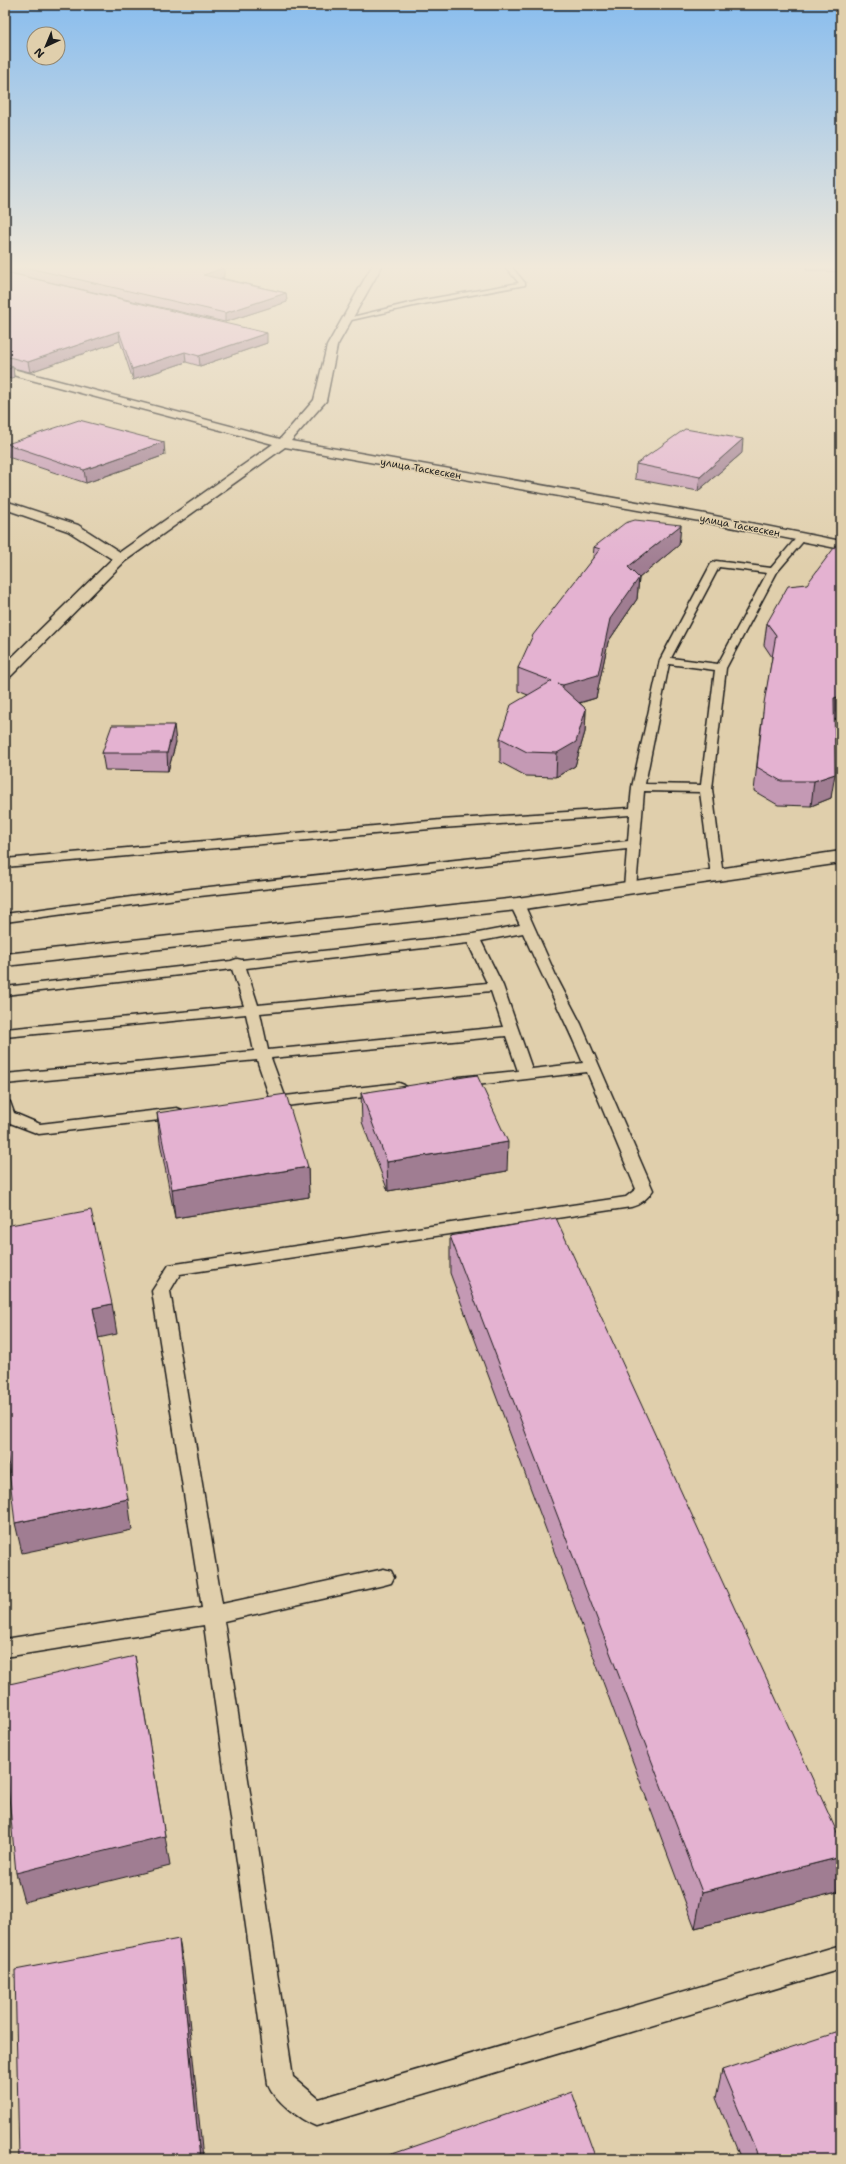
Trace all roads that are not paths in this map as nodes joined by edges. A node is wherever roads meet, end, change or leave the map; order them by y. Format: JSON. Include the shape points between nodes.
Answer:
{"nodes":[{"id":1,"x":328,"y":365,"type":"edge"},
{"id":2,"x":5,"y":370,"type":"edge"},
{"id":3,"x":283,"y":443,"type":"junction"},
{"id":4,"x":5,"y":505,"type":"edge"},
{"id":5,"x":801,"y":538,"type":"junction"},
{"id":6,"x":841,"y":545,"type":"edge"},
{"id":7,"x":120,"y":558,"type":"junction"},
{"id":8,"x":773,"y":571,"type":"junction"},
{"id":9,"x":665,"y":660,"type":"junction"},
{"id":10,"x":721,"y":668,"type":"junction"},
{"id":11,"x":5,"y":673,"type":"edge"},
{"id":12,"x":638,"y":787,"type":"junction"},
{"id":13,"x":706,"y":789,"type":"junction"},
{"id":14,"x":636,"y":811,"type":"junction"},
{"id":15,"x":634,"y":844,"type":"junction"},
{"id":16,"x":841,"y":857,"type":"edge"},
{"id":17,"x":5,"y":863,"type":"edge"},
{"id":18,"x":717,"y":876,"type":"junction"},
{"id":19,"x":630,"y":888,"type":"junction"},
{"id":20,"x":517,"y":904,"type":"junction"},
{"id":21,"x":5,"y":918,"type":"edge"},
{"id":22,"x":527,"y":928,"type":"junction"},
{"id":23,"x":473,"y":938,"type":"junction"},
{"id":24,"x":5,"y":960,"type":"edge"},
{"id":25,"x":237,"y":963,"type":"junction"},
{"id":26,"x":496,"y":986,"type":"junction"},
{"id":27,"x":5,"y":991,"type":"edge"},
{"id":28,"x":252,"y":1008,"type":"junction"},
{"id":29,"x":512,"y":1031,"type":"junction"},
{"id":30,"x":5,"y":1033,"type":"edge"},
{"id":31,"x":262,"y":1054,"type":"junction"},
{"id":32,"x":591,"y":1067,"type":"junction"},
{"id":33,"x":527,"y":1075,"type":"junction"},
{"id":34,"x":5,"y":1079,"type":"edge"},
{"id":35,"x":442,"y":1084,"type":"edge"},
{"id":36,"x":411,"y":1087,"type":"edge"},
{"id":37,"x":279,"y":1101,"type":"junction"},
{"id":38,"x":256,"y":1104,"type":"edge"},
{"id":39,"x":5,"y":1105,"type":"edge"},
{"id":40,"x":194,"y":1111,"type":"edge"},
{"id":41,"x":384,"y":1577,"type":"dead end"},
{"id":42,"x":213,"y":1615,"type":"junction"},
{"id":43,"x":5,"y":1648,"type":"edge"},
{"id":44,"x":841,"y":1957,"type":"edge"}],
"edges":[{"from":1,"to":3,"type":"street","via":[[320,401]]},
{"from":2,"to":3,"type":"street","name":"улица Таскескен"},
{"from":3,"to":5,"type":"street","name":"улица Таскескен","via":[[705,518]]},
{"from":3,"to":7,"type":"street"},
{"from":4,"to":7,"type":"street","via":[[73,528]]},
{"from":5,"to":6,"type":"street","name":"улица Таскескен"},
{"from":5,"to":8,"type":"lane"},
{"from":7,"to":11,"type":"street"},
{"from":8,"to":9,"type":"lane","via":[[716,564]]},
{"from":8,"to":10,"type":"lane"},
{"from":9,"to":10,"type":"lane"},
{"from":9,"to":12,"type":"lane"},
{"from":10,"to":13,"type":"lane"},
{"from":12,"to":13,"type":"lane"},
{"from":12,"to":14,"type":"lane"},
{"from":13,"to":18,"type":"lane"},
{"from":14,"to":15,"type":"lane"},
{"from":14,"to":17,"type":"lane","via":[[441,824]]},
{"from":15,"to":19,"type":"lane"},
{"from":15,"to":21,"type":"lane","via":[[191,893]]},
{"from":16,"to":18,"type":"street"},
{"from":18,"to":19,"type":"street"},
{"from":19,"to":20,"type":"street"},
{"from":20,"to":22,"type":"lane"},
{"from":20,"to":24,"type":"street"},
{"from":22,"to":23,"type":"lane"},
{"from":22,"to":32,"type":"lane","via":[[574,1024]]},
{"from":23,"to":25,"type":"lane"},
{"from":23,"to":26,"type":"lane"},
{"from":25,"to":27,"type":"lane"},
{"from":25,"to":28,"type":"lane"},
{"from":26,"to":28,"type":"lane"},
{"from":26,"to":29,"type":"lane"},
{"from":28,"to":30,"type":"lane"},
{"from":28,"to":31,"type":"lane"},
{"from":29,"to":31,"type":"lane"},
{"from":29,"to":33,"type":"lane"},
{"from":31,"to":34,"type":"lane"},
{"from":31,"to":37,"type":"lane"},
{"from":32,"to":33,"type":"lane"},
{"from":32,"to":42,"type":"lane","via":[[645,1190],[631,1202],[175,1269],[161,1291]]},
{"from":33,"to":35,"type":"lane"},
{"from":36,"to":37,"type":"lane"},
{"from":37,"to":38,"type":"lane"},
{"from":39,"to":40,"type":"lane","via":[[7,1116],[39,1129]]},
{"from":41,"to":42,"type":"lane"},
{"from":42,"to":43,"type":"lane"},
{"from":42,"to":44,"type":"lane","via":[[281,2084],[316,2113]]}]}
